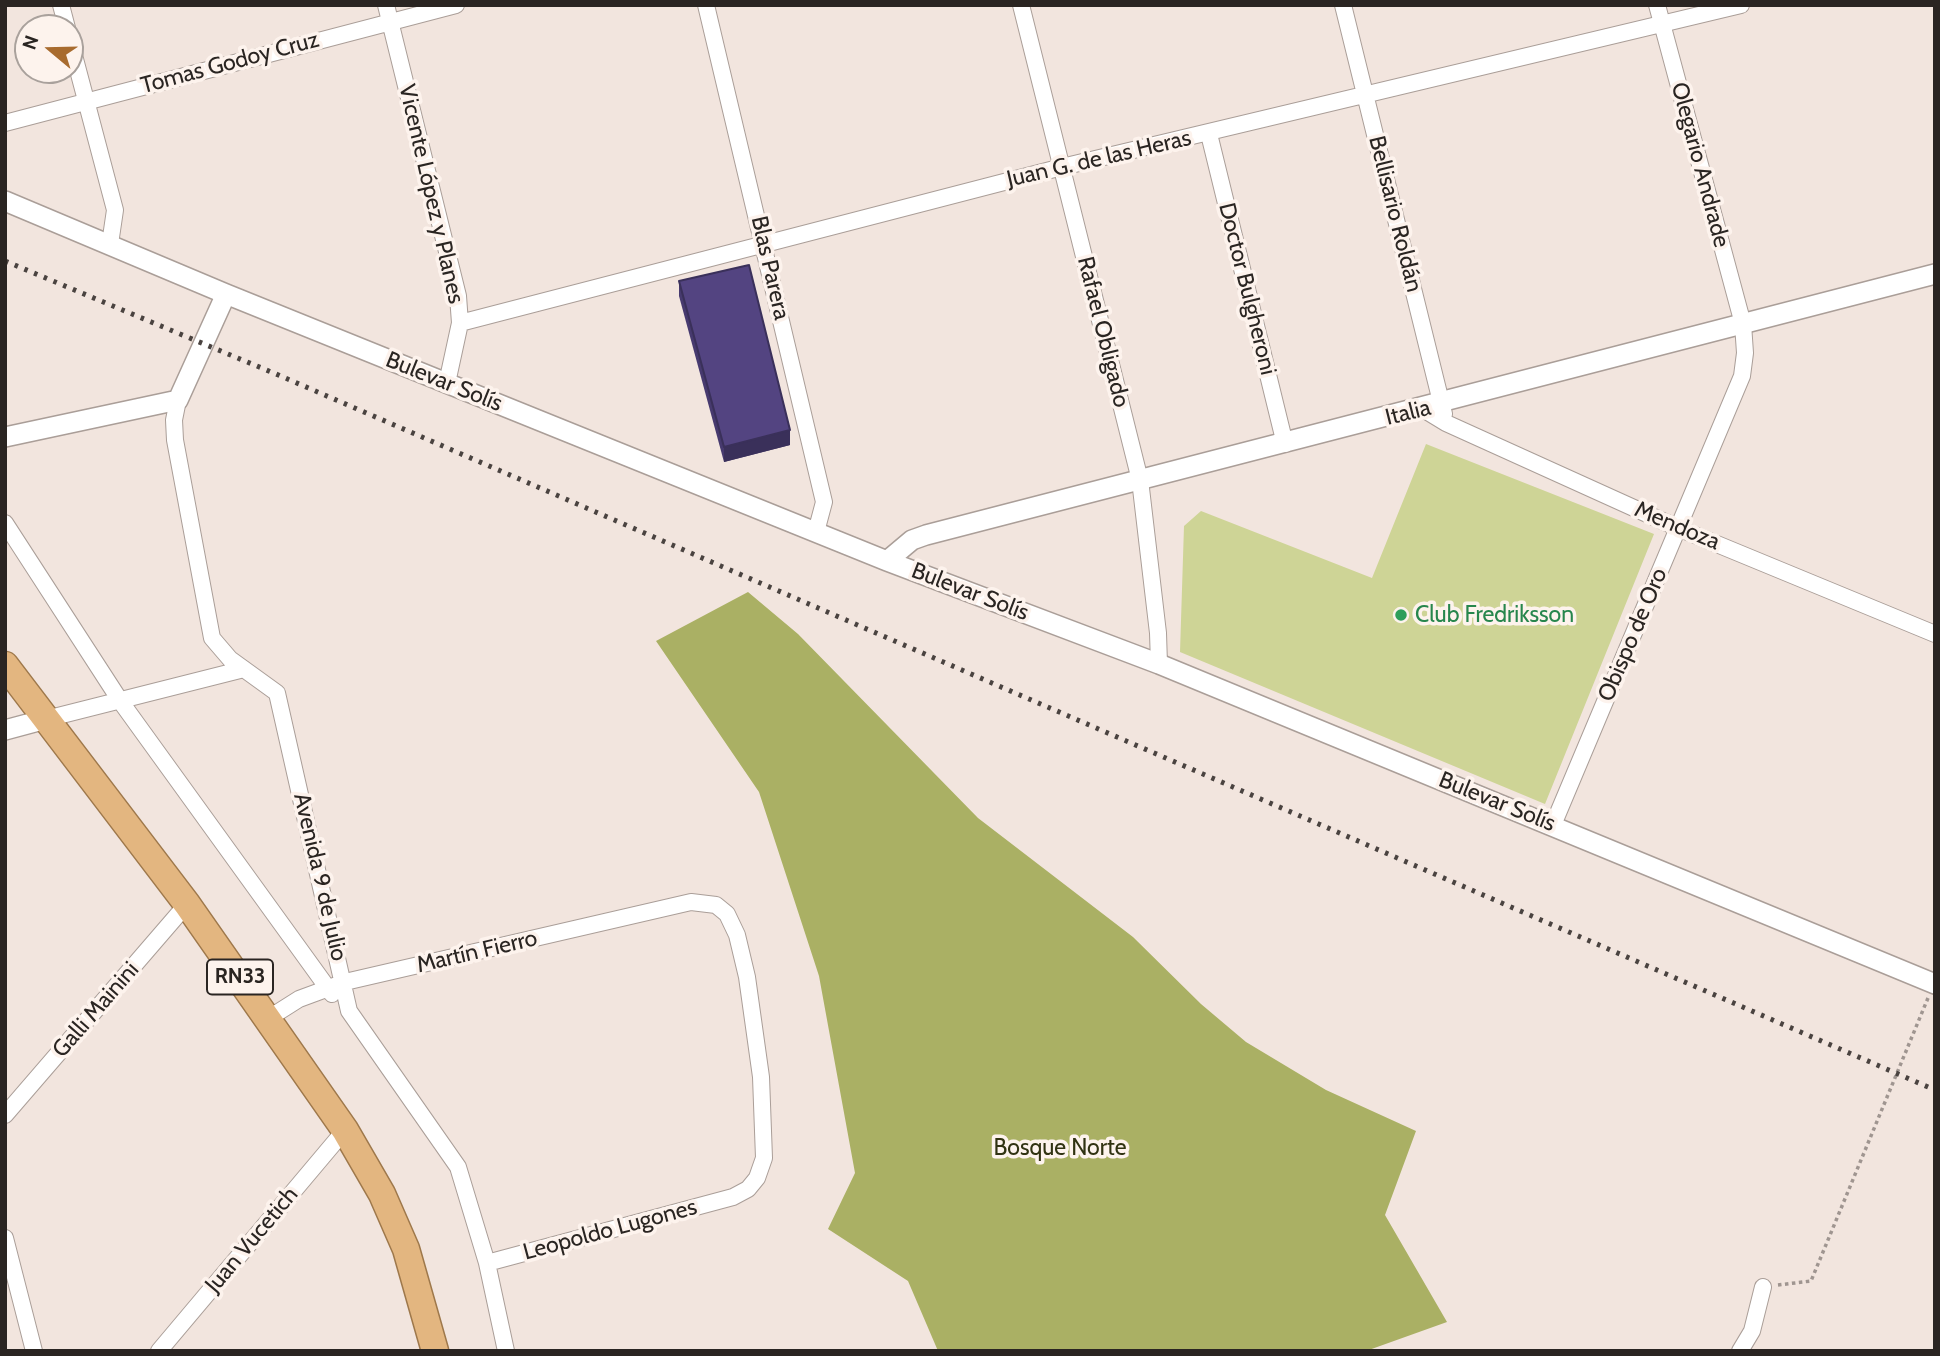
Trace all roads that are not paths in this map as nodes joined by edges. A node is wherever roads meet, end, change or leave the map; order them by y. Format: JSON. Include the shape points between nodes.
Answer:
{"nodes":[{"id":1,"x":386,"y":5,"type":"edge"},
{"id":2,"x":456,"y":5,"type":"edge"},
{"id":3,"x":706,"y":5,"type":"edge"},
{"id":4,"x":1021,"y":5,"type":"edge"},
{"id":5,"x":1343,"y":5,"type":"edge"},
{"id":6,"x":1657,"y":5,"type":"edge"},
{"id":7,"x":1741,"y":5,"type":"edge"},
{"id":8,"x":390,"y":22,"type":"junction"},
{"id":9,"x":1662,"y":24,"type":"junction"},
{"id":10,"x":81,"y":84,"type":"edge"},
{"id":11,"x":1366,"y":96,"type":"junction"},
{"id":12,"x":85,"y":101,"type":"junction"},
{"id":13,"x":5,"y":123,"type":"edge"},
{"id":14,"x":1209,"y":134,"type":"junction"},
{"id":15,"x":1062,"y":167,"type":"junction"},
{"id":16,"x":5,"y":201,"type":"edge"},
{"id":17,"x":765,"y":243,"type":"junction"},
{"id":18,"x":110,"y":244,"type":"junction"},
{"id":19,"x":1935,"y":274,"type":"edge"},
{"id":20,"x":226,"y":294,"type":"junction"},
{"id":21,"x":460,"y":323,"type":"junction"},
{"id":22,"x":1743,"y":324,"type":"junction"},
{"id":23,"x":447,"y":383,"type":"junction"},
{"id":24,"x":178,"y":400,"type":"junction"},
{"id":25,"x":1437,"y":412,"type":"junction"},
{"id":26,"x":5,"y":437,"type":"edge"},
{"id":27,"x":1284,"y":444,"type":"junction"},
{"id":28,"x":1140,"y":480,"type":"junction"},
{"id":29,"x":5,"y":523,"type":"edge"},
{"id":30,"x":1678,"y":528,"type":"junction"},
{"id":31,"x":817,"y":532,"type":"junction"},
{"id":32,"x":887,"y":561,"type":"junction"},
{"id":33,"x":1934,"y":632,"type":"edge"},
{"id":34,"x":1159,"y":664,"type":"junction"},
{"id":35,"x":5,"y":665,"type":"edge"},
{"id":36,"x":244,"y":669,"type":"junction"},
{"id":37,"x":121,"y":702,"type":"junction"},
{"id":38,"x":46,"y":719,"type":"junction"},
{"id":39,"x":5,"y":730,"type":"edge"},
{"id":40,"x":1553,"y":825,"type":"junction"},
{"id":41,"x":187,"y":904,"type":"junction"},
{"id":42,"x":345,"y":982,"type":"junction"},
{"id":43,"x":1935,"y":984,"type":"edge"},
{"id":44,"x":326,"y":988,"type":"junction"},
{"id":45,"x":349,"y":1011,"type":"junction"},
{"id":46,"x":269,"y":1018,"type":"junction"},
{"id":47,"x":5,"y":1115,"type":"edge"},
{"id":48,"x":345,"y":1130,"type":"junction"},
{"id":49,"x":733,"y":1197,"type":"joint"},
{"id":50,"x":5,"y":1238,"type":"edge"},
{"id":51,"x":487,"y":1263,"type":"junction"},
{"id":52,"x":1762,"y":1287,"type":"road end"},
{"id":53,"x":34,"y":1351,"type":"edge"},
{"id":54,"x":159,"y":1351,"type":"edge"},
{"id":55,"x":435,"y":1351,"type":"edge"},
{"id":56,"x":506,"y":1351,"type":"edge"},
{"id":57,"x":1740,"y":1351,"type":"edge"}],
"edges":[{"from":1,"to":8,"type":"street","name":"Vicente López y Planes"},
{"from":2,"to":8,"type":"street","name":"Tomas Godoy Cruz"},
{"from":3,"to":17,"type":"street","name":"Blas Parera"},
{"from":4,"to":15,"type":"street","name":"Rafael Obligado"},
{"from":5,"to":11,"type":"street","name":"Bellisario Roldán"},
{"from":6,"to":9,"type":"street","name":"Olegario Andrade"},
{"from":7,"to":9,"type":"street","name":"Juan G. de las Heras"},
{"from":8,"to":12,"type":"street","name":"Tomas Godoy Cruz"},
{"from":8,"to":21,"type":"street","name":"Vicente López y Planes","via":[[458,296]]},
{"from":9,"to":11,"type":"street","name":"Juan G. de las Heras"},
{"from":9,"to":22,"type":"street","name":"Olegario Andrade"},
{"from":10,"to":12,"type":"street"},
{"from":11,"to":14,"type":"street","name":"Juan G. de las Heras"},
{"from":11,"to":25,"type":"street","name":"Bellisario Roldán"},
{"from":12,"to":13,"type":"street","name":"Tomas Godoy Cruz"},
{"from":12,"to":18,"type":"street","via":[[115,210]]},
{"from":14,"to":15,"type":"street","name":"Juan G. de las Heras"},
{"from":14,"to":27,"type":"street","name":"Doctor Bulgheroni"},
{"from":15,"to":17,"type":"street","name":"Juan G. de las Heras"},
{"from":15,"to":28,"type":"street","name":"Rafael Obligado"},
{"from":16,"to":18,"type":"street","name":"Bulevar Solís"},
{"from":17,"to":21,"type":"street","name":"Juan G. de las Heras"},
{"from":17,"to":31,"type":"street","name":"Blas Parera","via":[[824,502]]},
{"from":18,"to":20,"type":"street","name":"Bulevar Solís"},
{"from":19,"to":22,"type":"street","name":"Italia"},
{"from":20,"to":23,"type":"street","name":"Bulevar Solís"},
{"from":20,"to":24,"type":"street"},
{"from":21,"to":23,"type":"street","name":"Vicente López y Planes"},
{"from":22,"to":25,"type":"street","name":"Italia"},
{"from":22,"to":30,"type":"street","name":"Obispo de Oro","via":[[1742,376]]},
{"from":23,"to":31,"type":"street","name":"Bulevar Solís"},
{"from":24,"to":26,"type":"street"},
{"from":24,"to":36,"type":"street","name":"Avenida 9 de Julio","via":[[176,440],[212,638]]},
{"from":25,"to":27,"type":"street","name":"Italia"},
{"from":25,"to":30,"type":"street","name":"Mendoza"},
{"from":27,"to":28,"type":"street","name":"Italia"},
{"from":28,"to":32,"type":"street","name":"Italia","via":[[926,535],[912,540]]},
{"from":28,"to":34,"type":"street","name":"Rafael Obligado"},
{"from":29,"to":37,"type":"street"},
{"from":30,"to":33,"type":"street","name":"Mendoza"},
{"from":30,"to":40,"type":"street","name":"Obispo de Oro"},
{"from":31,"to":32,"type":"street","name":"Bulevar Solís"},
{"from":32,"to":34,"type":"street","name":"Bulevar Solís"},
{"from":34,"to":40,"type":"street","name":"Bulevar Solís"},
{"from":35,"to":38,"type":"highway","number":"RN33"},
{"from":36,"to":37,"type":"street"},
{"from":36,"to":42,"type":"street","name":"Avenida 9 de Julio","via":[[277,693]]},
{"from":37,"to":38,"type":"street"},
{"from":37,"to":44,"type":"street"},
{"from":38,"to":39,"type":"street"},
{"from":38,"to":41,"type":"highway","number":"RN33"},
{"from":40,"to":43,"type":"street","name":"Bulevar Solís"},
{"from":41,"to":46,"type":"highway","number":"RN33"},
{"from":41,"to":47,"type":"street","name":"Galli Mainini"},
{"from":42,"to":44,"type":"street","name":"Martín Fierro"},
{"from":42,"to":45,"type":"street","name":"Avenida 9 de Julio"},
{"from":42,"to":49,"type":"street","name":"Martín Fierro","via":[[691,902],[716,905],[727,914],[737,935],[758,1052],[764,1158],[757,1178]]},
{"from":44,"to":45,"type":"street"},
{"from":44,"to":46,"type":"street","name":"Martín Fierro"},
{"from":45,"to":51,"type":"street","name":"Avenida 9 de Julio","via":[[458,1167]]},
{"from":46,"to":48,"type":"highway","number":"RN33"},
{"from":48,"to":54,"type":"street","name":"Juan Vucetich"},
{"from":48,"to":55,"type":"highway","number":"RN33","via":[[382,1194],[406,1249]]},
{"from":49,"to":51,"type":"street","name":"Leopoldo Lugones"},
{"from":50,"to":53,"type":"street"},
{"from":51,"to":56,"type":"street","name":"Avenida 9 de Julio"},
{"from":52,"to":57,"type":"street","via":[[1752,1331]]}]}
